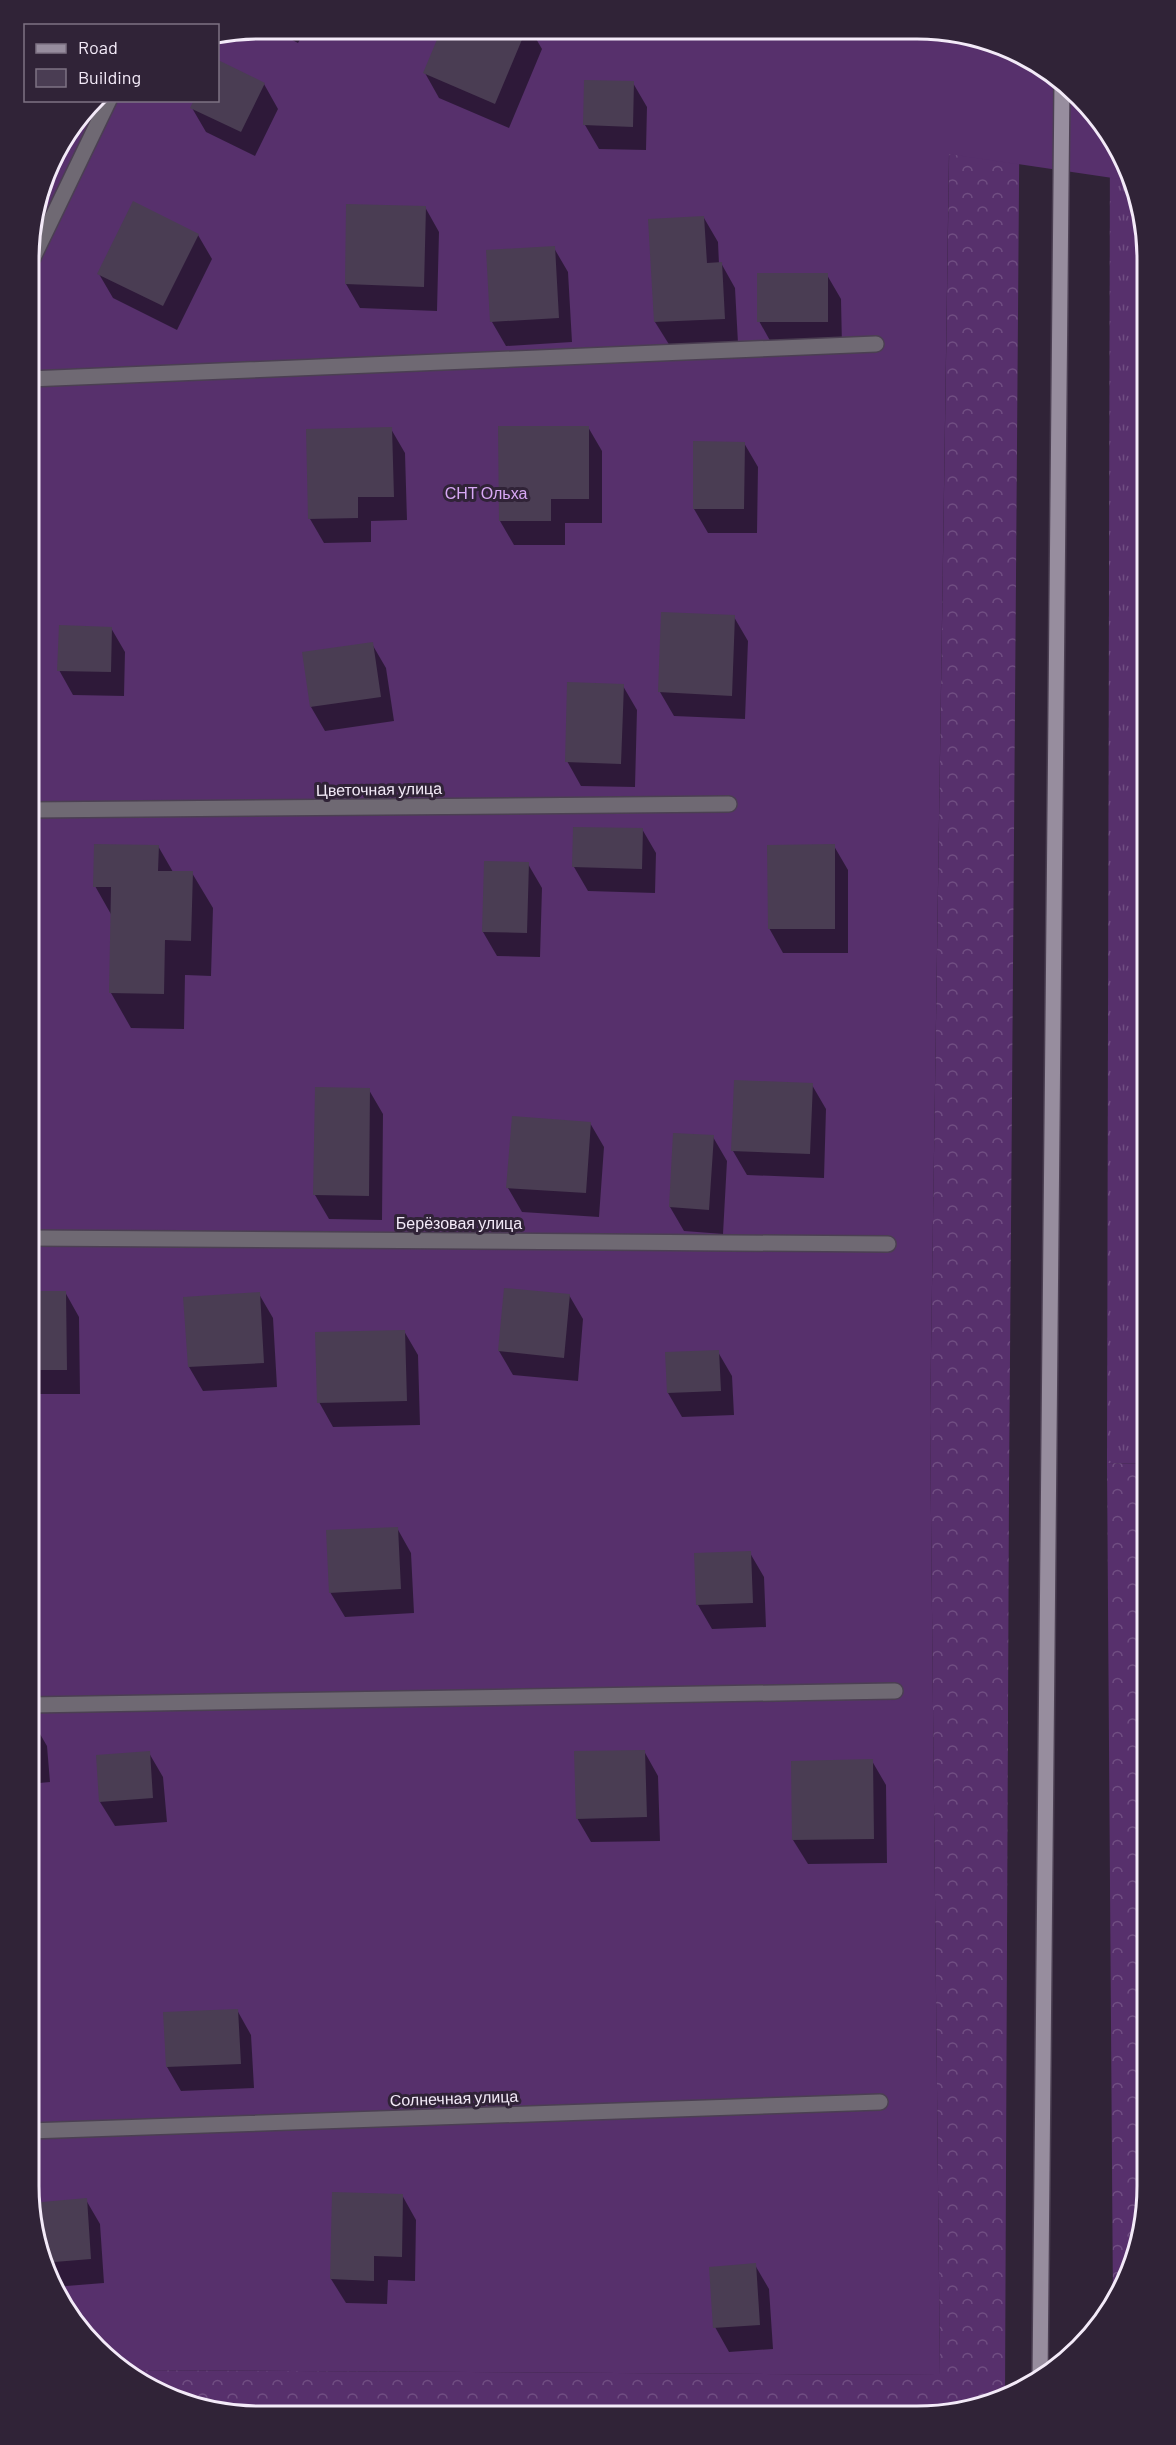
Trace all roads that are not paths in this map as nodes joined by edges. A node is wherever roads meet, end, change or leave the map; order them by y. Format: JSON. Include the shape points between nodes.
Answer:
{"nodes":[{"id":1,"x":1062,"y":93,"type":"edge"},
{"id":2,"x":108,"y":102,"type":"edge"},
{"id":3,"x":39,"y":245,"type":"edge"},
{"id":4,"x":876,"y":344,"type":"dead end"},
{"id":5,"x":39,"y":379,"type":"edge"},
{"id":6,"x":729,"y":804,"type":"dead end"},
{"id":7,"x":39,"y":810,"type":"edge"},
{"id":8,"x":39,"y":1238,"type":"edge"},
{"id":9,"x":888,"y":1244,"type":"dead end"},
{"id":10,"x":895,"y":1691,"type":"dead end"},
{"id":11,"x":39,"y":1705,"type":"edge"},
{"id":12,"x":880,"y":2102,"type":"dead end"},
{"id":13,"x":39,"y":2131,"type":"edge"},
{"id":14,"x":1040,"y":2368,"type":"edge"}],
"edges":[{"from":1,"to":14,"type":"main road"},
{"from":2,"to":3,"type":"street"},
{"from":4,"to":5,"type":"street"},
{"from":6,"to":7,"type":"street","name":"Цветочная улица"},
{"from":8,"to":9,"type":"street","name":"Берёзовая улица"},
{"from":10,"to":11,"type":"street"},
{"from":12,"to":13,"type":"street","name":"Солнечная улица"}]}
